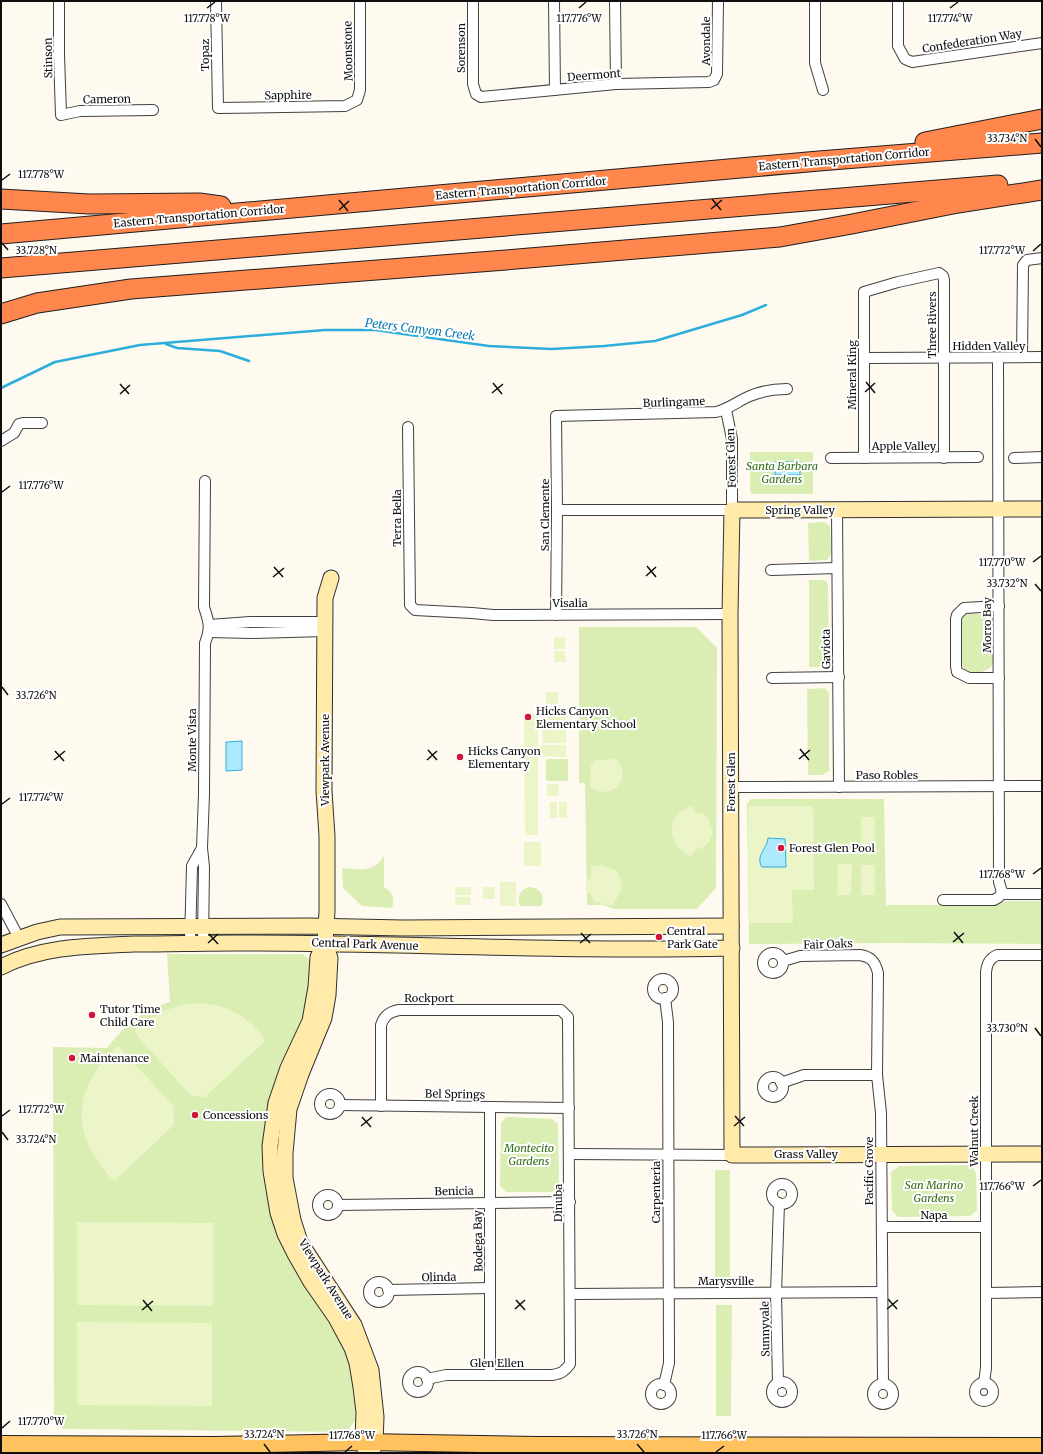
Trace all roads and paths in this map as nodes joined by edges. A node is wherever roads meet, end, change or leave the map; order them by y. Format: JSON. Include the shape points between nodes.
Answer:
{"nodes":[{"id":1,"x":60,"y":1,"type":"edge"},
{"id":2,"x":216,"y":1,"type":"edge"},
{"id":3,"x":360,"y":1,"type":"edge"},
{"id":4,"x":473,"y":1,"type":"edge"},
{"id":5,"x":554,"y":1,"type":"edge"},
{"id":6,"x":615,"y":1,"type":"edge"},
{"id":7,"x":718,"y":1,"type":"edge"},
{"id":8,"x":815,"y":1,"type":"edge"},
{"id":9,"x":898,"y":1,"type":"edge"},
{"id":10,"x":1042,"y":42,"type":"edge"},
{"id":11,"x":714,"y":80,"type":"joint"},
{"id":12,"x":616,"y":84,"type":"junction"},
{"id":13,"x":555,"y":90,"type":"junction"},
{"id":14,"x":823,"y":90,"type":"dead end"},
{"id":15,"x":476,"y":94,"type":"joint"},
{"id":16,"x":356,"y":100,"type":"joint"},
{"id":17,"x":218,"y":108,"type":"joint"},
{"id":18,"x":153,"y":110,"type":"dead end"},
{"id":19,"x":61,"y":115,"type":"joint"},
{"id":20,"x":1042,"y":120,"type":"edge"},
{"id":21,"x":1042,"y":143,"type":"edge"},
{"id":22,"x":819,"y":161,"type":"junction"},
{"id":23,"x":1042,"y":182,"type":"edge"},
{"id":24,"x":1042,"y":190,"type":"edge"},
{"id":25,"x":1,"y":199,"type":"edge"},
{"id":26,"x":256,"y":211,"type":"junction"},
{"id":27,"x":1,"y":234,"type":"edge"},
{"id":28,"x":1042,"y":258,"type":"edge"},
{"id":29,"x":1,"y":268,"type":"edge"},
{"id":30,"x":864,"y":292,"type":"joint"},
{"id":31,"x":1,"y":314,"type":"edge"},
{"id":32,"x":1042,"y":357,"type":"edge"},
{"id":33,"x":864,"y":358,"type":"junction"},
{"id":34,"x":944,"y":358,"type":"junction"},
{"id":35,"x":998,"y":358,"type":"junction"},
{"id":36,"x":1022,"y":358,"type":"junction"},
{"id":37,"x":787,"y":389,"type":"dead end"},
{"id":38,"x":726,"y":410,"type":"junction"},
{"id":39,"x":556,"y":416,"type":"joint"},
{"id":40,"x":42,"y":423,"type":"dead end"},
{"id":41,"x":408,"y":427,"type":"dead end"},
{"id":42,"x":1,"y":441,"type":"edge"},
{"id":43,"x":978,"y":457,"type":"dead end"},
{"id":44,"x":1042,"y":457,"type":"edge"},
{"id":45,"x":831,"y":458,"type":"dead end"},
{"id":46,"x":864,"y":458,"type":"junction"},
{"id":47,"x":944,"y":458,"type":"junction"},
{"id":48,"x":1014,"y":458,"type":"dead end"},
{"id":49,"x":205,"y":481,"type":"dead end"},
{"id":50,"x":998,"y":509,"type":"junction"},
{"id":51,"x":1042,"y":509,"type":"edge"},
{"id":52,"x":558,"y":510,"type":"junction"},
{"id":53,"x":732,"y":510,"type":"junction"},
{"id":54,"x":837,"y":510,"type":"junction"},
{"id":55,"x":837,"y":568,"type":"junction"},
{"id":56,"x":771,"y":570,"type":"dead end"},
{"id":57,"x":331,"y":578,"type":"dead end"},
{"id":58,"x":998,"y":606,"type":"junction"},
{"id":59,"x":412,"y":608,"type":"joint"},
{"id":60,"x":730,"y":614,"type":"junction"},
{"id":61,"x":556,"y":615,"type":"junction"},
{"id":62,"x":325,"y":626,"type":"junction"},
{"id":63,"x":209,"y":629,"type":"junction"},
{"id":64,"x":839,"y":677,"type":"junction"},
{"id":65,"x":772,"y":678,"type":"dead end"},
{"id":66,"x":999,"y":678,"type":"junction"},
{"id":67,"x":999,"y":786,"type":"junction"},
{"id":68,"x":1042,"y":786,"type":"edge"},
{"id":69,"x":732,"y":787,"type":"junction"},
{"id":70,"x":839,"y":787,"type":"junction"},
{"id":71,"x":1002,"y":892,"type":"junction"},
{"id":72,"x":1042,"y":894,"type":"edge"},
{"id":73,"x":943,"y":900,"type":"dead end"},
{"id":74,"x":1,"y":904,"type":"edge"},
{"id":75,"x":326,"y":926,"type":"junction"},
{"id":76,"x":682,"y":926,"type":"junction"},
{"id":77,"x":731,"y":926,"type":"junction"},
{"id":78,"x":197,"y":927,"type":"junction"},
{"id":79,"x":19,"y":938,"type":"junction"},
{"id":80,"x":196,"y":943,"type":"junction"},
{"id":81,"x":325,"y":943,"type":"junction"},
{"id":82,"x":1,"y":945,"type":"edge"},
{"id":83,"x":732,"y":948,"type":"junction"},
{"id":84,"x":682,"y":949,"type":"junction"},
{"id":85,"x":1042,"y":955,"type":"edge"},
{"id":86,"x":783,"y":960,"type":"dead end"},
{"id":87,"x":873,"y":960,"type":"joint"},
{"id":88,"x":1,"y":967,"type":"edge"},
{"id":89,"x":665,"y":998,"type":"dead end"},
{"id":90,"x":565,"y":1012,"type":"joint"},
{"id":91,"x":877,"y":1075,"type":"junction"},
{"id":92,"x":781,"y":1083,"type":"dead end"},
{"id":93,"x":340,"y":1106,"type":"dead end"},
{"id":94,"x":381,"y":1106,"type":"junction"},
{"id":95,"x":490,"y":1107,"type":"junction"},
{"id":96,"x":570,"y":1108,"type":"junction"},
{"id":97,"x":570,"y":1154,"type":"junction"},
{"id":98,"x":668,"y":1154,"type":"junction"},
{"id":99,"x":881,"y":1154,"type":"junction"},
{"id":100,"x":986,"y":1154,"type":"junction"},
{"id":101,"x":1042,"y":1154,"type":"edge"},
{"id":102,"x":732,"y":1155,"type":"junction"},
{"id":103,"x":489,"y":1202,"type":"junction"},
{"id":104,"x":570,"y":1202,"type":"junction"},
{"id":105,"x":779,"y":1203,"type":"dead end"},
{"id":106,"x":338,"y":1205,"type":"dead end"},
{"id":107,"x":882,"y":1227,"type":"junction"},
{"id":108,"x":986,"y":1227,"type":"junction"},
{"id":109,"x":490,"y":1288,"type":"junction"},
{"id":110,"x":388,"y":1290,"type":"dead end"},
{"id":111,"x":882,"y":1292,"type":"junction"},
{"id":112,"x":1042,"y":1292,"type":"edge"},
{"id":113,"x":776,"y":1293,"type":"junction"},
{"id":114,"x":986,"y":1293,"type":"junction"},
{"id":115,"x":570,"y":1294,"type":"junction"},
{"id":116,"x":668,"y":1294,"type":"junction"},
{"id":117,"x":566,"y":1369,"type":"joint"},
{"id":118,"x":490,"y":1375,"type":"junction"},
{"id":119,"x":427,"y":1379,"type":"dead end"},
{"id":120,"x":778,"y":1383,"type":"dead end"},
{"id":121,"x":984,"y":1383,"type":"dead end"},
{"id":122,"x":883,"y":1384,"type":"dead end"},
{"id":123,"x":664,"y":1385,"type":"dead end"},
{"id":124,"x":1,"y":1444,"type":"edge"},
{"id":125,"x":368,"y":1444,"type":"edge"},
{"id":126,"x":1042,"y":1446,"type":"edge"}],
"edges":[{"from":1,"to":19,"type":"street","name":"Stinson"},
{"from":2,"to":17,"type":"street","name":"Topaz"},
{"from":3,"to":16,"type":"street","name":"Moonstone","via":[[360,90]]},
{"from":4,"to":15,"type":"street","name":"Sorenson","via":[[473,84]]},
{"from":5,"to":13,"type":"street"},
{"from":6,"to":12,"type":"street"},
{"from":7,"to":11,"type":"street","name":"Avondale","via":[[718,66]]},
{"from":8,"to":14,"type":"street","via":[[816,63]]},
{"from":9,"to":10,"type":"street","name":"Confederation Way","via":[[898,46],[905,59],[912,62]]},
{"from":11,"to":12,"type":"street","name":"Deermont"},
{"from":12,"to":13,"type":"street","name":"Deermont"},
{"from":13,"to":15,"type":"street","name":"Deermont","via":[[481,97]]},
{"from":16,"to":17,"type":"street","name":"Sapphire","via":[[345,106]]},
{"from":18,"to":19,"type":"street","name":"Cameron","via":[[80,111]]},
{"from":20,"to":22,"type":"highway"},
{"from":21,"to":22,"type":"highway","name":"Eastern Transportation Corridor"},
{"from":22,"to":26,"type":"highway","name":"Eastern Transportation Corridor"},
{"from":23,"to":29,"type":"highway"},
{"from":24,"to":31,"type":"highway","via":[[958,203],[780,237],[131,289],[37,302]]},
{"from":25,"to":26,"type":"highway","via":[[89,204],[199,203]]},
{"from":26,"to":27,"type":"highway","name":"Eastern Transportation Corridor"},
{"from":28,"to":36,"type":"street","via":[[1027,260],[1023,265]]},
{"from":30,"to":33,"type":"street","name":"Mineral King"},
{"from":30,"to":34,"type":"street","name":"Three Rivers","via":[[927,275],[941,274],[944,280]]},
{"from":32,"to":36,"type":"street","name":"Hidden Valley"},
{"from":33,"to":34,"type":"street","name":"Hidden Valley"},
{"from":33,"to":46,"type":"street","name":"Mineral King"},
{"from":34,"to":35,"type":"street","name":"Hidden Valley"},
{"from":34,"to":47,"type":"street","name":"Three Rivers"},
{"from":35,"to":36,"type":"street","name":"Hidden Valley"},
{"from":35,"to":50,"type":"street","name":"Morro Bay"},
{"from":37,"to":38,"type":"street","name":"Burlingame","via":[[765,391],[750,396]]},
{"from":38,"to":39,"type":"street","name":"Burlingame","via":[[698,413]]},
{"from":38,"to":53,"type":"street","name":"Forest Glen","via":[[732,439]]},
{"from":39,"to":52,"type":"street","name":"San Clemente"},
{"from":40,"to":42,"type":"street","via":[[19,424],[14,433]]},
{"from":41,"to":59,"type":"street","name":"Terra Bella"},
{"from":43,"to":47,"type":"street","name":"Apple Valley"},
{"from":44,"to":48,"type":"street"},
{"from":45,"to":46,"type":"street","name":"Apple Valley"},
{"from":46,"to":47,"type":"street","name":"Apple Valley"},
{"from":49,"to":63,"type":"street","name":"Monte Vista","via":[[204,607]]},
{"from":50,"to":51,"type":"street","name":"Spring Valley"},
{"from":50,"to":54,"type":"street","name":"Spring Valley"},
{"from":50,"to":58,"type":"street","name":"Morro Bay"},
{"from":52,"to":53,"type":"street","name":"Spring Valley"},
{"from":52,"to":61,"type":"street","name":"San Clemente"},
{"from":53,"to":54,"type":"street","name":"Spring Valley"},
{"from":53,"to":60,"type":"street","name":"Forest Glen"},
{"from":54,"to":55,"type":"street","name":"Gaviota"},
{"from":55,"to":56,"type":"street"},
{"from":55,"to":64,"type":"street","name":"Gaviota"},
{"from":57,"to":62,"type":"street","name":"Viewpark Avenue","via":[[325,598]]},
{"from":58,"to":66,"type":"street","name":"Morro Bay"},
{"from":58,"to":66,"type":"street","via":[[964,608],[959,612],[956,619],[956,666],[957,672],[968,678]]},
{"from":59,"to":61,"type":"street","name":"Visalia","via":[[422,611],[493,615]]},
{"from":60,"to":61,"type":"street","name":"Visalia"},
{"from":60,"to":69,"type":"street","name":"Forest Glen"},
{"from":62,"to":63,"type":"street","via":[[252,633]]},
{"from":62,"to":75,"type":"street","name":"Viewpark Avenue"},
{"from":63,"to":78,"type":"street","name":"Monte Vista","via":[[205,643],[202,848],[204,867]]},
{"from":64,"to":65,"type":"street"},
{"from":64,"to":70,"type":"street","name":"Gaviota"},
{"from":66,"to":67,"type":"street","name":"Morro Bay"},
{"from":67,"to":68,"type":"street","name":"Paso Robles"},
{"from":67,"to":70,"type":"street","name":"Paso Robles"},
{"from":67,"to":71,"type":"street","name":"Morro Bay","via":[[999,882]]},
{"from":69,"to":70,"type":"street","name":"Paso Robles"},
{"from":69,"to":77,"type":"street","name":"Forest Glen"},
{"from":71,"to":72,"type":"street"},
{"from":71,"to":73,"type":"street","via":[[994,900]]},
{"from":74,"to":79,"type":"street"},
{"from":75,"to":76,"type":"street","name":"Central Park Avenue"},
{"from":75,"to":78,"type":"street","name":"Central Park Avenue"},
{"from":75,"to":81,"type":"street","name":"Viewpark Avenue"},
{"from":76,"to":77,"type":"street","name":"Central Park Avenue"},
{"from":76,"to":84,"type":"street"},
{"from":77,"to":83,"type":"street","name":"Forest Glen"},
{"from":78,"to":79,"type":"street","name":"Central Park Avenue","via":[[60,927]]},
{"from":78,"to":80,"type":"street","name":"Monte Vista"},
{"from":79,"to":82,"type":"street","name":"Central Park Avenue"},
{"from":80,"to":81,"type":"street","name":"Central Park Avenue"},
{"from":80,"to":88,"type":"street","name":"Central Park Avenue","via":[[68,948],[42,952]]},
{"from":81,"to":84,"type":"street","name":"Central Park Avenue"},
{"from":81,"to":125,"type":"street","name":"Viewpark Avenue","via":[[318,957],[310,1021],[288,1068],[276,1103],[270,1146],[270,1171],[293,1220],[300,1242],[354,1325],[367,1356],[376,1417]]},
{"from":83,"to":84,"type":"street","name":"Central Park Avenue"},
{"from":83,"to":102,"type":"street","name":"Forest Glen"},
{"from":85,"to":100,"type":"street","name":"Walnut Creek","via":[[997,955],[988,963]]},
{"from":86,"to":87,"type":"street","name":"Fair Oaks","via":[[800,956],[860,955]]},
{"from":87,"to":91,"type":"street","name":"Pacific Grove","via":[[878,973]]},
{"from":89,"to":98,"type":"street","name":"Carpenteria","via":[[668,1022]]},
{"from":90,"to":94,"type":"street","name":"Rockport","via":[[392,1011],[383,1019],[381,1025]]},
{"from":90,"to":96,"type":"street","name":"Dinuba","via":[[569,1023]]},
{"from":91,"to":92,"type":"street","via":[[804,1075]]},
{"from":91,"to":99,"type":"street","name":"Pacific Grove","via":[[881,1113]]},
{"from":93,"to":94,"type":"street","name":"Bel Springs"},
{"from":94,"to":95,"type":"street","name":"Bel Springs"},
{"from":95,"to":96,"type":"street","name":"Bel Springs"},
{"from":95,"to":103,"type":"street","name":"Bodega Bay"},
{"from":96,"to":97,"type":"street","name":"Dinuba"},
{"from":97,"to":98,"type":"street","name":"Grass Valley"},
{"from":97,"to":104,"type":"street","name":"Dinuba"},
{"from":98,"to":102,"type":"street","name":"Grass Valley"},
{"from":98,"to":116,"type":"street","name":"Carpenteria"},
{"from":99,"to":100,"type":"street","name":"Grass Valley"},
{"from":99,"to":102,"type":"street","name":"Grass Valley"},
{"from":99,"to":107,"type":"street","name":"Pacific Grove"},
{"from":100,"to":101,"type":"street","name":"Grass Valley"},
{"from":100,"to":108,"type":"street","name":"Walnut Creek"},
{"from":103,"to":104,"type":"street","name":"Benicia"},
{"from":103,"to":106,"type":"street","name":"Benicia"},
{"from":103,"to":109,"type":"street","name":"Bodega Bay"},
{"from":104,"to":115,"type":"street","name":"Dinuba"},
{"from":105,"to":113,"type":"street","name":"Sunnyvale"},
{"from":107,"to":108,"type":"street","name":"Napa"},
{"from":107,"to":111,"type":"street","name":"Pacific Grove"},
{"from":108,"to":114,"type":"street","name":"Walnut Creek"},
{"from":109,"to":110,"type":"street","name":"Olinda"},
{"from":109,"to":118,"type":"street","name":"Bodega Bay"},
{"from":111,"to":113,"type":"street","name":"Marysville"},
{"from":111,"to":122,"type":"street","name":"Pacific Grove"},
{"from":112,"to":114,"type":"street"},
{"from":113,"to":116,"type":"street","name":"Marysville"},
{"from":113,"to":120,"type":"street","name":"Sunnyvale"},
{"from":114,"to":121,"type":"street","name":"Walnut Creek"},
{"from":115,"to":116,"type":"street","name":"Marysville"},
{"from":115,"to":117,"type":"street","name":"Dinuba","via":[[571,1356]]},
{"from":116,"to":123,"type":"street","name":"Carpenteria","via":[[668,1363]]},
{"from":117,"to":118,"type":"street","name":"Glen Ellen","via":[[560,1374],[552,1375]]},
{"from":118,"to":119,"type":"street","name":"Glen Ellen"},
{"from":124,"to":125,"type":"main road"},
{"from":125,"to":126,"type":"main road"}]}
